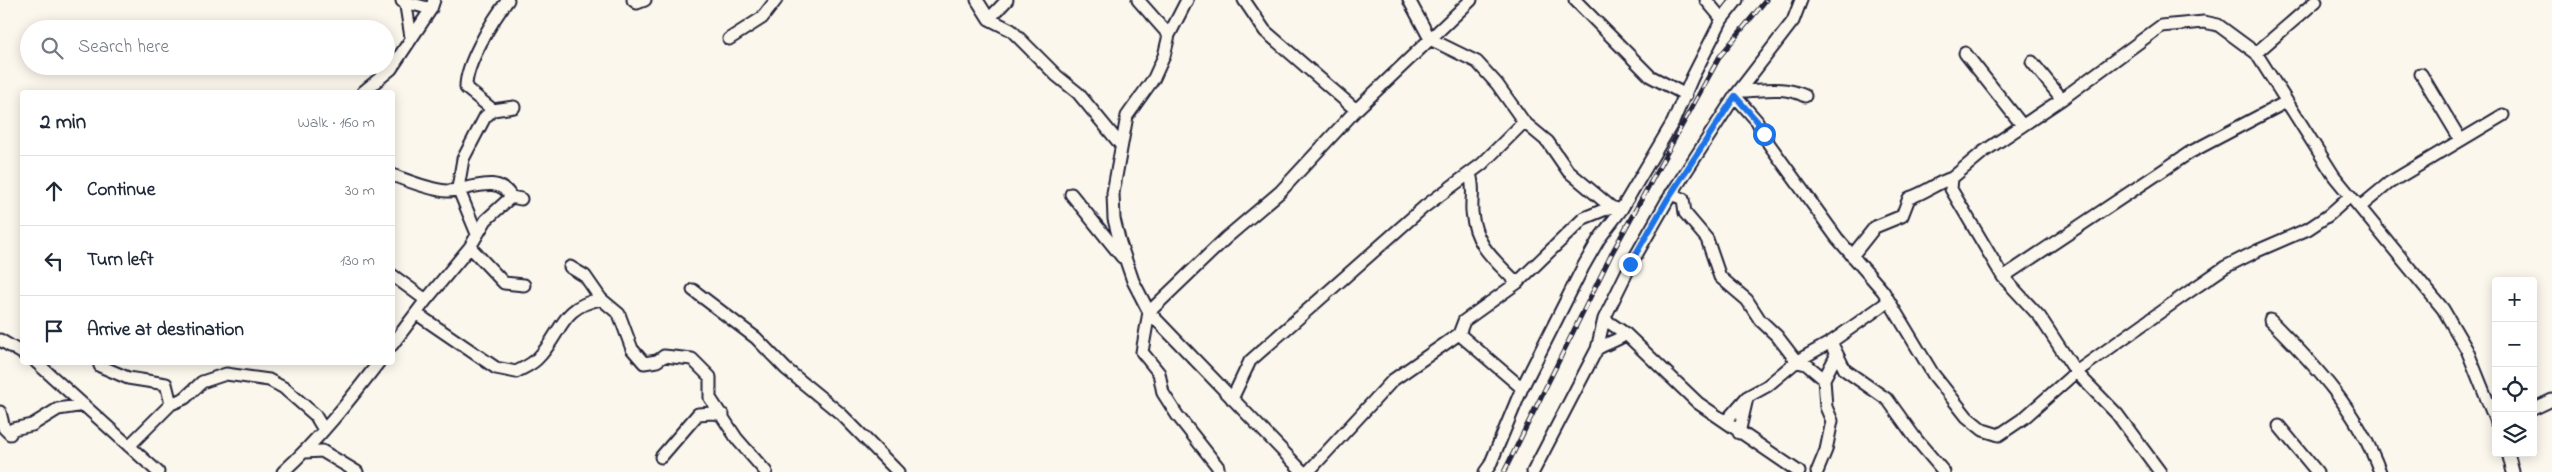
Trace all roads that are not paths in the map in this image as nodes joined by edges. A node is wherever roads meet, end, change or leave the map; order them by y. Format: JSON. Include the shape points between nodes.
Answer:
{"nodes":[{"id":1,"x":508,"y":0,"type":"edge"},
{"id":2,"x":633,"y":0,"type":"edge"},
{"id":3,"x":646,"y":0,"type":"edge"},
{"id":4,"x":776,"y":0,"type":"edge"},
{"id":5,"x":977,"y":0,"type":"edge"},
{"id":6,"x":1007,"y":0,"type":"edge"},
{"id":7,"x":1138,"y":0,"type":"edge"},
{"id":8,"x":1188,"y":0,"type":"edge"},
{"id":9,"x":1244,"y":0,"type":"edge"},
{"id":10,"x":1410,"y":0,"type":"edge"},
{"id":11,"x":1471,"y":0,"type":"edge"},
{"id":12,"x":1575,"y":0,"type":"edge"},
{"id":13,"x":1706,"y":0,"type":"edge"},
{"id":14,"x":1737,"y":0,"type":"edge"},
{"id":15,"x":1802,"y":0,"type":"edge"},
{"id":16,"x":2316,"y":1,"type":"edge"},
{"id":17,"x":404,"y":2,"type":"edge"},
{"id":18,"x":433,"y":4,"type":"edge"},
{"id":19,"x":990,"y":19,"type":"junction"},
{"id":20,"x":1722,"y":19,"type":"junction"},
{"id":21,"x":1169,"y":35,"type":"junction"},
{"id":22,"x":411,"y":37,"type":"junction"},
{"id":23,"x":729,"y":39,"type":"dead end"},
{"id":24,"x":1430,"y":39,"type":"junction"},
{"id":25,"x":1965,"y":53,"type":"dead end"},
{"id":26,"x":2256,"y":53,"type":"junction"},
{"id":27,"x":2032,"y":62,"type":"dead end"},
{"id":28,"x":395,"y":63,"type":"edge"},
{"id":29,"x":2421,"y":74,"type":"dead end"},
{"id":30,"x":384,"y":75,"type":"edge"},
{"id":31,"x":365,"y":90,"type":"edge"},
{"id":32,"x":1686,"y":94,"type":"junction"},
{"id":33,"x":1737,"y":94,"type":"junction"},
{"id":34,"x":1805,"y":96,"type":"dead end"},
{"id":35,"x":2062,"y":99,"type":"junction"},
{"id":36,"x":2286,"y":102,"type":"junction"},
{"id":37,"x":514,"y":107,"type":"dead end"},
{"id":38,"x":493,"y":110,"type":"junction"},
{"id":39,"x":1356,"y":110,"type":"junction"},
{"id":40,"x":2503,"y":115,"type":"dead end"},
{"id":41,"x":1524,"y":122,"type":"junction"},
{"id":42,"x":2022,"y":125,"type":"junction"},
{"id":43,"x":2460,"y":139,"type":"junction"},
{"id":44,"x":1120,"y":144,"type":"junction"},
{"id":45,"x":1470,"y":174,"type":"junction"},
{"id":46,"x":395,"y":176,"type":"edge"},
{"id":47,"x":1952,"y":178,"type":"junction"},
{"id":48,"x":458,"y":188,"type":"junction"},
{"id":49,"x":1071,"y":194,"type":"dead end"},
{"id":50,"x":1671,"y":194,"type":"junction"},
{"id":51,"x":2350,"y":196,"type":"junction"},
{"id":52,"x":2360,"y":207,"type":"junction"},
{"id":53,"x":1616,"y":208,"type":"junction"},
{"id":54,"x":477,"y":234,"type":"junction"},
{"id":55,"x":470,"y":247,"type":"junction"},
{"id":56,"x":1852,"y":256,"type":"junction"},
{"id":57,"x":1127,"y":264,"type":"junction"},
{"id":58,"x":570,"y":267,"type":"dead end"},
{"id":59,"x":395,"y":277,"type":"edge"},
{"id":60,"x":2003,"y":277,"type":"junction"},
{"id":61,"x":1517,"y":283,"type":"junction"},
{"id":62,"x":524,"y":285,"type":"dead end"},
{"id":63,"x":693,"y":290,"type":"dead end"},
{"id":64,"x":601,"y":299,"type":"junction"},
{"id":65,"x":426,"y":300,"type":"junction"},
{"id":66,"x":1889,"y":301,"type":"junction"},
{"id":67,"x":1149,"y":312,"type":"junction"},
{"id":68,"x":418,"y":314,"type":"junction"},
{"id":69,"x":1604,"y":319,"type":"junction"},
{"id":70,"x":2270,"y":320,"type":"dead end"},
{"id":71,"x":1459,"y":334,"type":"junction"},
{"id":72,"x":1626,"y":334,"type":"junction"},
{"id":73,"x":0,"y":341,"type":"edge"},
{"id":74,"x":395,"y":341,"type":"edge"},
{"id":75,"x":1832,"y":342,"type":"junction"},
{"id":76,"x":1597,"y":349,"type":"junction"},
{"id":77,"x":20,"y":352,"type":"edge"},
{"id":78,"x":1796,"y":361,"type":"junction"},
{"id":79,"x":39,"y":365,"type":"edge"},
{"id":80,"x":100,"y":365,"type":"edge"},
{"id":81,"x":377,"y":365,"type":"edge"},
{"id":82,"x":2076,"y":372,"type":"junction"},
{"id":83,"x":1824,"y":379,"type":"junction"},
{"id":84,"x":1522,"y":388,"type":"junction"},
{"id":85,"x":1747,"y":397,"type":"junction"},
{"id":86,"x":1232,"y":399,"type":"junction"},
{"id":87,"x":2552,"y":400,"type":"edge"},
{"id":88,"x":84,"y":404,"type":"junction"},
{"id":89,"x":171,"y":404,"type":"junction"},
{"id":90,"x":2537,"y":407,"type":"edge"},
{"id":91,"x":0,"y":412,"type":"edge"},
{"id":92,"x":2492,"y":412,"type":"edge"},
{"id":93,"x":723,"y":415,"type":"junction"},
{"id":94,"x":1726,"y":421,"type":"junction"},
{"id":95,"x":2279,"y":426,"type":"dead end"},
{"id":96,"x":324,"y":430,"type":"junction"},
{"id":97,"x":1740,"y":433,"type":"junction"},
{"id":98,"x":129,"y":446,"type":"junction"},
{"id":99,"x":305,"y":452,"type":"junction"},
{"id":100,"x":661,"y":457,"type":"dead end"},
{"id":101,"x":2509,"y":457,"type":"edge"},
{"id":102,"x":158,"y":472,"type":"edge"},
{"id":103,"x":283,"y":472,"type":"edge"},
{"id":104,"x":357,"y":472,"type":"edge"},
{"id":105,"x":766,"y":472,"type":"edge"},
{"id":106,"x":898,"y":472,"type":"edge"},
{"id":107,"x":1218,"y":472,"type":"edge"},
{"id":108,"x":1304,"y":472,"type":"edge"},
{"id":109,"x":1308,"y":472,"type":"edge"},
{"id":110,"x":1485,"y":472,"type":"edge"},
{"id":111,"x":1533,"y":472,"type":"edge"},
{"id":112,"x":1799,"y":472,"type":"edge"},
{"id":113,"x":1817,"y":472,"type":"edge"},
{"id":114,"x":1944,"y":472,"type":"edge"},
{"id":115,"x":2160,"y":472,"type":"edge"},
{"id":116,"x":2317,"y":472,"type":"edge"},
{"id":117,"x":2380,"y":472,"type":"edge"},
{"id":118,"x":2513,"y":472,"type":"edge"}],
"edges":[{"from":1,"to":38,"type":"street","via":[[479,49],[466,79],[466,88]]},
{"from":2,"to":3,"type":"street","via":[[637,3]]},
{"from":4,"to":23,"type":"street","via":[[762,18]]},
{"from":5,"to":19,"type":"street"},
{"from":6,"to":19,"type":"street"},
{"from":7,"to":21,"type":"street"},
{"from":8,"to":21,"type":"street"},
{"from":9,"to":39,"type":"street","via":[[1265,30]]},
{"from":10,"to":24,"type":"street"},
{"from":11,"to":24,"type":"street"},
{"from":12,"to":32,"type":"street","via":[[1650,76]]},
{"from":13,"to":20,"type":"street"},
{"from":14,"to":20,"type":"street"},
{"from":15,"to":33,"type":"street","via":[[1793,21]]},
{"from":16,"to":26,"type":"street"},
{"from":17,"to":18,"type":"street"},
{"from":17,"to":22,"type":"street"},
{"from":18,"to":22,"type":"street"},
{"from":19,"to":44,"type":"street","via":[[1011,30],[1078,93]]},
{"from":20,"to":32,"type":"street"},
{"from":21,"to":44,"type":"street","via":[[1154,78],[1127,116]]},
{"from":22,"to":28,"type":"street"},
{"from":24,"to":39,"type":"street"},
{"from":24,"to":41,"type":"street","via":[[1477,62]]},
{"from":25,"to":42,"type":"street"},
{"from":26,"to":35,"type":"street","via":[[2218,25],[2204,22],[2161,26]]},
{"from":26,"to":36,"type":"street"},
{"from":27,"to":35,"type":"street"},
{"from":29,"to":43,"type":"street"},
{"from":30,"to":31,"type":"street"},
{"from":32,"to":53,"type":"street","via":[[1673,122]]},
{"from":33,"to":34,"type":"street","via":[[1775,88],[1796,91]]},
{"from":33,"to":50,"type":"street"},
{"from":33,"to":56,"type":"street","via":[[1769,144]]},
{"from":35,"to":42,"type":"street"},
{"from":36,"to":51,"type":"street"},
{"from":36,"to":60,"type":"street","via":[[2189,152]]},
{"from":37,"to":38,"type":"street"},
{"from":38,"to":48,"type":"street","via":[[485,117],[463,159]]},
{"from":39,"to":67,"type":"street","via":[[1280,192],[1226,238]]},
{"from":40,"to":43,"type":"street"},
{"from":41,"to":45,"type":"street"},
{"from":41,"to":53,"type":"street","via":[[1548,142],[1568,171]]},
{"from":42,"to":47,"type":"street"},
{"from":43,"to":52,"type":"street","via":[[2389,183]]},
{"from":44,"to":57,"type":"street","via":[[1113,193],[1114,219]]},
{"from":45,"to":61,"type":"street","via":[[1474,186],[1472,211],[1478,239],[1485,252]]},
{"from":45,"to":86,"type":"street","via":[[1424,207],[1250,361]]},
{"from":46,"to":48,"type":"street","via":[[431,188],[447,191]]},
{"from":47,"to":56,"type":"street","via":[[1909,198],[1902,216],[1875,227]]},
{"from":47,"to":60,"type":"street","via":[[1951,189]]},
{"from":48,"to":54,"type":"street"},
{"from":48,"to":54,"type":"street","via":[[494,183],[516,198],[500,204]]},
{"from":49,"to":57,"type":"street"},
{"from":50,"to":69,"type":"street","via":[[1630,264]]},
{"from":50,"to":78,"type":"street","via":[[1683,199],[1686,213],[1707,239],[1720,277],[1747,300]]},
{"from":51,"to":52,"type":"street"},
{"from":51,"to":82,"type":"street","via":[[2308,229],[2225,267]]},
{"from":52,"to":92,"type":"street","via":[[2443,309],[2467,350]]},
{"from":53,"to":61,"type":"street","via":[[1584,218]]},
{"from":53,"to":84,"type":"street","via":[[1613,221],[1583,266]]},
{"from":54,"to":55,"type":"street"},
{"from":55,"to":62,"type":"street","via":[[504,283]]},
{"from":55,"to":65,"type":"street"},
{"from":56,"to":66,"type":"street"},
{"from":57,"to":67,"type":"street"},
{"from":58,"to":64,"type":"street","via":[[585,276]]},
{"from":59,"to":65,"type":"street"},
{"from":60,"to":82,"type":"street","via":[[2040,317]]},
{"from":61,"to":71,"type":"street","via":[[1464,321]]},
{"from":63,"to":106,"type":"street","via":[[756,338],[786,369],[841,414]]},
{"from":64,"to":68,"type":"street","via":[[584,302],[572,310],[536,361],[516,372],[496,368]]},
{"from":64,"to":93,"type":"street","via":[[619,314],[632,349],[644,363],[664,356],[692,359],[710,377],[710,398]]},
{"from":65,"to":68,"type":"street"},
{"from":66,"to":75,"type":"street"},
{"from":66,"to":82,"type":"street","via":[[1933,374],[1967,417],[1983,430],[1999,434],[2024,418]]},
{"from":67,"to":86,"type":"street"},
{"from":67,"to":107,"type":"street","via":[[1142,352],[1159,373],[1163,393],[1177,416],[1218,467]]},
{"from":68,"to":74,"type":"street"},
{"from":69,"to":72,"type":"street"},
{"from":69,"to":76,"type":"street"},
{"from":70,"to":117,"type":"street","via":[[2350,410],[2367,439]]},
{"from":71,"to":84,"type":"street"},
{"from":71,"to":109,"type":"street","via":[[1393,380]]},
{"from":72,"to":76,"type":"street"},
{"from":72,"to":94,"type":"street","via":[[1698,403]]},
{"from":73,"to":77,"type":"street"},
{"from":75,"to":78,"type":"street"},
{"from":75,"to":83,"type":"street","via":[[1836,356]]},
{"from":75,"to":114,"type":"street","via":[[1845,370],[1888,400]]},
{"from":76,"to":111,"type":"street"},
{"from":78,"to":83,"type":"street","via":[[1806,364]]},
{"from":78,"to":85,"type":"street","via":[[1767,386]]},
{"from":79,"to":88,"type":"street"},
{"from":80,"to":89,"type":"street","via":[[128,378],[166,384]]},
{"from":81,"to":96,"type":"street"},
{"from":82,"to":115,"type":"street","via":[[2118,414]]},
{"from":83,"to":113,"type":"street","via":[[1826,407],[1832,421]]},
{"from":84,"to":110,"type":"street"},
{"from":85,"to":94,"type":"street"},
{"from":85,"to":97,"type":"street"},
{"from":86,"to":108,"type":"street"},
{"from":87,"to":90,"type":"street"},
{"from":88,"to":91,"type":"street","via":[[58,409],[32,425],[13,428],[10,434],[4,428]]},
{"from":88,"to":98,"type":"street"},
{"from":89,"to":96,"type":"street","via":[[215,376],[226,374],[269,380],[284,388],[315,415]]},
{"from":89,"to":98,"type":"street"},
{"from":93,"to":100,"type":"street","via":[[698,414]]},
{"from":93,"to":105,"type":"street","via":[[737,438]]},
{"from":94,"to":97,"type":"street"},
{"from":95,"to":116,"type":"street"},
{"from":96,"to":99,"type":"street"},
{"from":97,"to":112,"type":"street"},
{"from":98,"to":102,"type":"street"},
{"from":99,"to":103,"type":"street"},
{"from":99,"to":104,"type":"street","via":[[322,451]]},
{"from":101,"to":118,"type":"street"}]}
